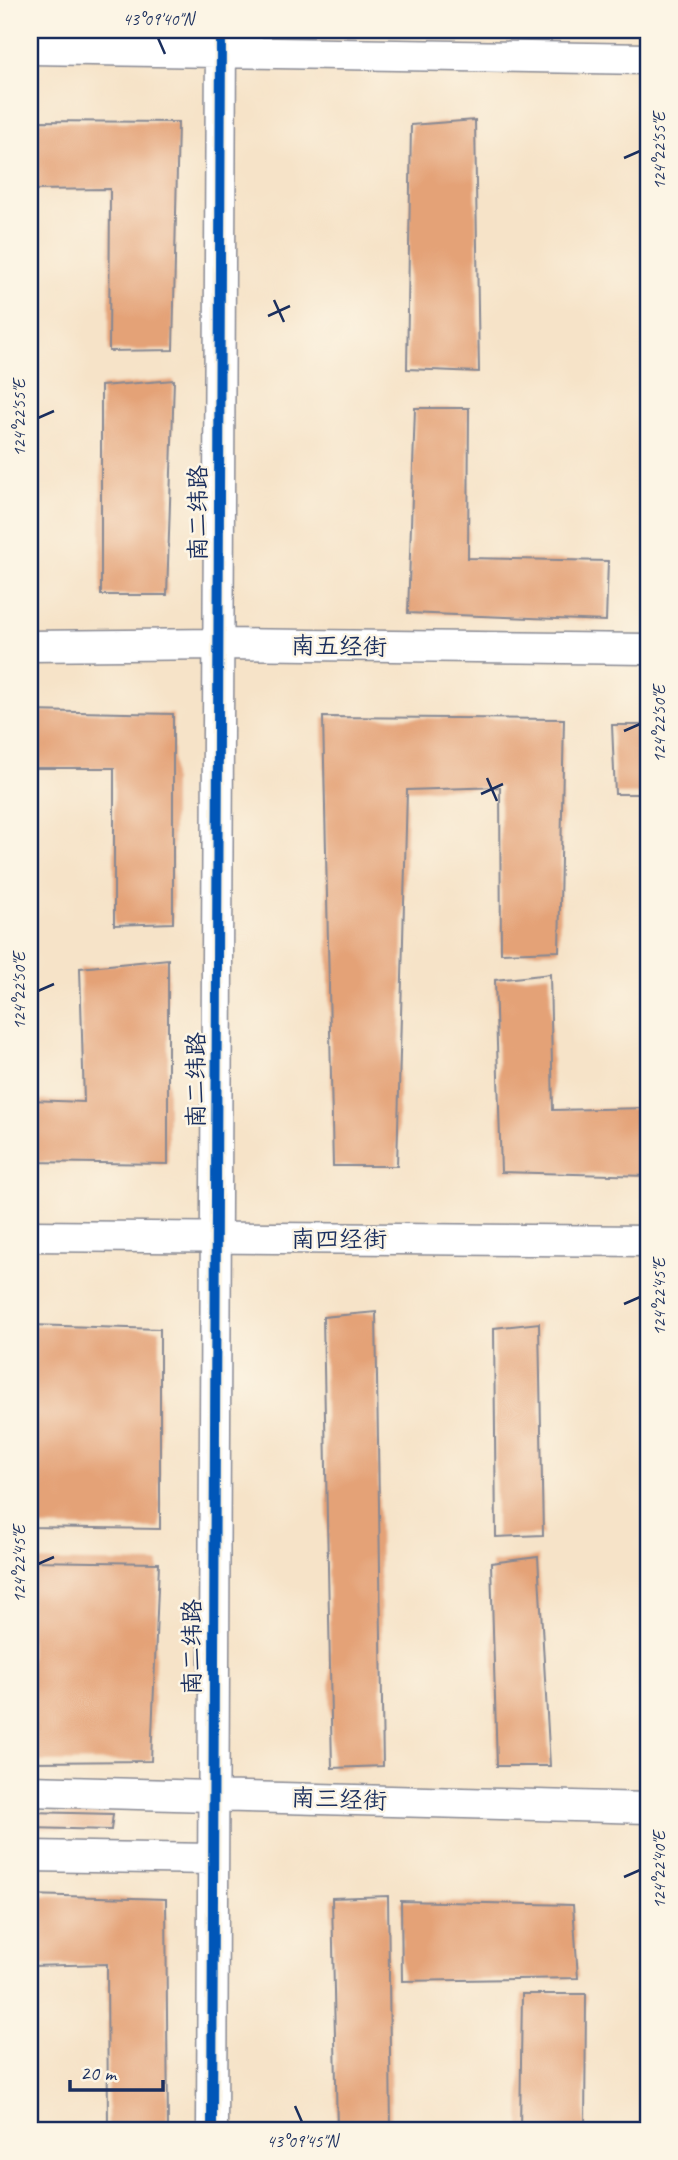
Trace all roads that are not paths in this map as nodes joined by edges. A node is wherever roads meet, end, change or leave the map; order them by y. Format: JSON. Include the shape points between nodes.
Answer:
{"nodes":[{"id":1,"x":221,"y":40,"type":"edge"},
{"id":2,"x":30,"y":49,"type":"edge"},
{"id":3,"x":648,"y":59,"type":"edge"},
{"id":4,"x":219,"y":644,"type":"junction"},
{"id":5,"x":30,"y":646,"type":"edge"},
{"id":6,"x":648,"y":649,"type":"edge"},
{"id":7,"x":30,"y":1236,"type":"edge"},
{"id":8,"x":216,"y":1239,"type":"junction"},
{"id":9,"x":648,"y":1241,"type":"edge"},
{"id":10,"x":30,"y":1791,"type":"edge"},
{"id":11,"x":212,"y":1795,"type":"junction"},
{"id":12,"x":648,"y":1808,"type":"edge"},
{"id":13,"x":30,"y":1856,"type":"edge"},
{"id":14,"x":213,"y":1859,"type":"junction"},
{"id":15,"x":212,"y":2130,"type":"edge"}],
"edges":[{"from":1,"to":2,"type":"street"},
{"from":1,"to":3,"type":"street"},
{"from":1,"to":4,"type":"street","name":"南二纬路"},
{"from":4,"to":5,"type":"street","name":"南五经街"},
{"from":4,"to":6,"type":"street","name":"南五经街"},
{"from":4,"to":8,"type":"street","name":"南二纬路"},
{"from":7,"to":8,"type":"street","name":"南四经街"},
{"from":8,"to":9,"type":"street","name":"南四经街"},
{"from":8,"to":11,"type":"street","name":"南二纬路"},
{"from":10,"to":11,"type":"street","name":"南三经街"},
{"from":11,"to":12,"type":"street","name":"南三经街"},
{"from":11,"to":14,"type":"street","name":"南二纬路"},
{"from":13,"to":14,"type":"street"},
{"from":14,"to":15,"type":"street","name":"南二纬路"}]}
